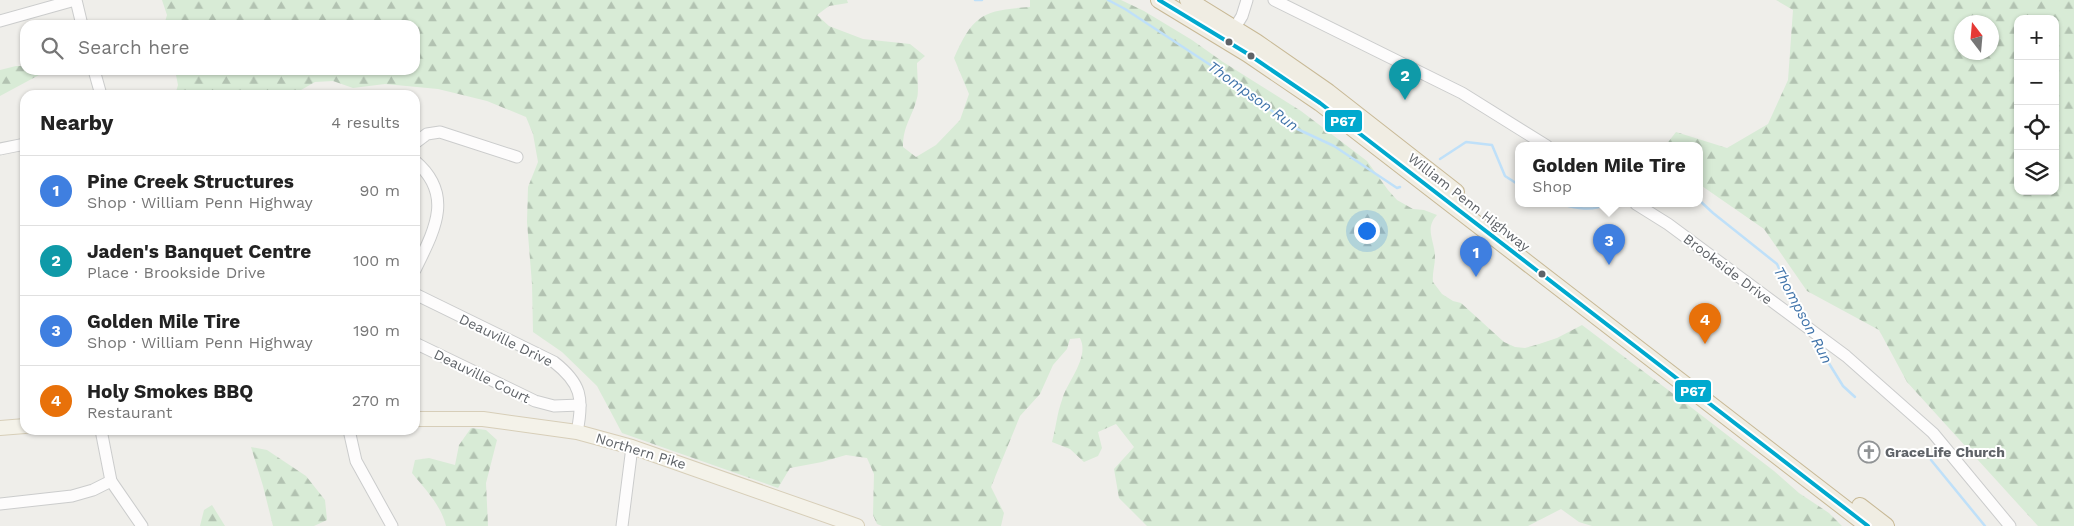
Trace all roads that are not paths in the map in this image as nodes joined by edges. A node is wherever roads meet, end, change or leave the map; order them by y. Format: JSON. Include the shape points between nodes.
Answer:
{"nodes":[{"id":1,"x":76,"y":0,"type":"edge"},
{"id":2,"x":1159,"y":0,"type":"edge"},
{"id":3,"x":1188,"y":0,"type":"edge"},
{"id":4,"x":1247,"y":0,"type":"edge"},
{"id":5,"x":1274,"y":0,"type":"edge"},
{"id":6,"x":0,"y":20,"type":"edge"},
{"id":7,"x":81,"y":20,"type":"edge"},
{"id":8,"x":1230,"y":34,"type":"junction"},
{"id":9,"x":95,"y":75,"type":"edge"},
{"id":10,"x":100,"y":90,"type":"edge"},
{"id":11,"x":420,"y":139,"type":"edge"},
{"id":12,"x":1541,"y":142,"type":"edge"},
{"id":13,"x":20,"y":145,"type":"edge"},
{"id":14,"x":0,"y":149,"type":"edge"},
{"id":15,"x":517,"y":157,"type":"dead end"},
{"id":16,"x":420,"y":165,"type":"edge"},
{"id":17,"x":1641,"y":207,"type":"edge"},
{"id":18,"x":420,"y":260,"type":"edge"},
{"id":19,"x":420,"y":296,"type":"edge"},
{"id":20,"x":420,"y":345,"type":"edge"},
{"id":21,"x":580,"y":405,"type":"junction"},
{"id":22,"x":420,"y":419,"type":"edge"},
{"id":23,"x":20,"y":426,"type":"edge"},
{"id":24,"x":0,"y":428,"type":"edge"},
{"id":25,"x":577,"y":432,"type":"junction"},
{"id":26,"x":102,"y":435,"type":"edge"},
{"id":27,"x":350,"y":435,"type":"edge"},
{"id":28,"x":632,"y":447,"type":"junction"},
{"id":29,"x":111,"y":481,"type":"junction"},
{"id":30,"x":0,"y":504,"type":"edge"},
{"id":31,"x":142,"y":526,"type":"edge"},
{"id":32,"x":392,"y":526,"type":"edge"},
{"id":33,"x":622,"y":526,"type":"edge"},
{"id":34,"x":857,"y":526,"type":"edge"},
{"id":35,"x":1868,"y":526,"type":"edge"},
{"id":36,"x":1886,"y":526,"type":"edge"},
{"id":37,"x":2010,"y":526,"type":"edge"}],
"edges":[{"from":1,"to":6,"type":"street"},
{"from":1,"to":7,"type":"street"},
{"from":2,"to":8,"type":"highway","name":"William Penn Highway"},
{"from":3,"to":8,"type":"highway","name":"William Penn Highway"},
{"from":4,"to":8,"type":"street"},
{"from":5,"to":12,"type":"street","via":[[1462,93]]},
{"from":8,"to":35,"type":"highway","name":"William Penn Highway"},
{"from":8,"to":36,"type":"highway","name":"William Penn Highway","via":[[1290,65],[1369,123]]},
{"from":9,"to":10,"type":"street"},
{"from":11,"to":15,"type":"street","via":[[426,134],[440,132]]},
{"from":13,"to":14,"type":"street"},
{"from":16,"to":18,"type":"street","via":[[432,179],[438,213],[434,232]]},
{"from":17,"to":37,"type":"street","name":"Brookside Drive","via":[[1846,356],[1933,433]]},
{"from":19,"to":21,"type":"street","name":"Deauville Drive","via":[[554,362],[575,382]]},
{"from":20,"to":21,"type":"street","name":"Deauville Court","via":[[535,401],[554,406]]},
{"from":21,"to":25,"type":"street","name":"Deauville Drive"},
{"from":22,"to":25,"type":"main road","name":"Northern Pike","via":[[483,419]]},
{"from":23,"to":24,"type":"main road"},
{"from":25,"to":28,"type":"main road","name":"Northern Pike"},
{"from":26,"to":29,"type":"street"},
{"from":27,"to":32,"type":"street","via":[[356,461]]},
{"from":28,"to":33,"type":"street"},
{"from":28,"to":34,"type":"main road","name":"Northern Pike"},
{"from":29,"to":30,"type":"street","via":[[82,494]]},
{"from":29,"to":31,"type":"street"}]}
